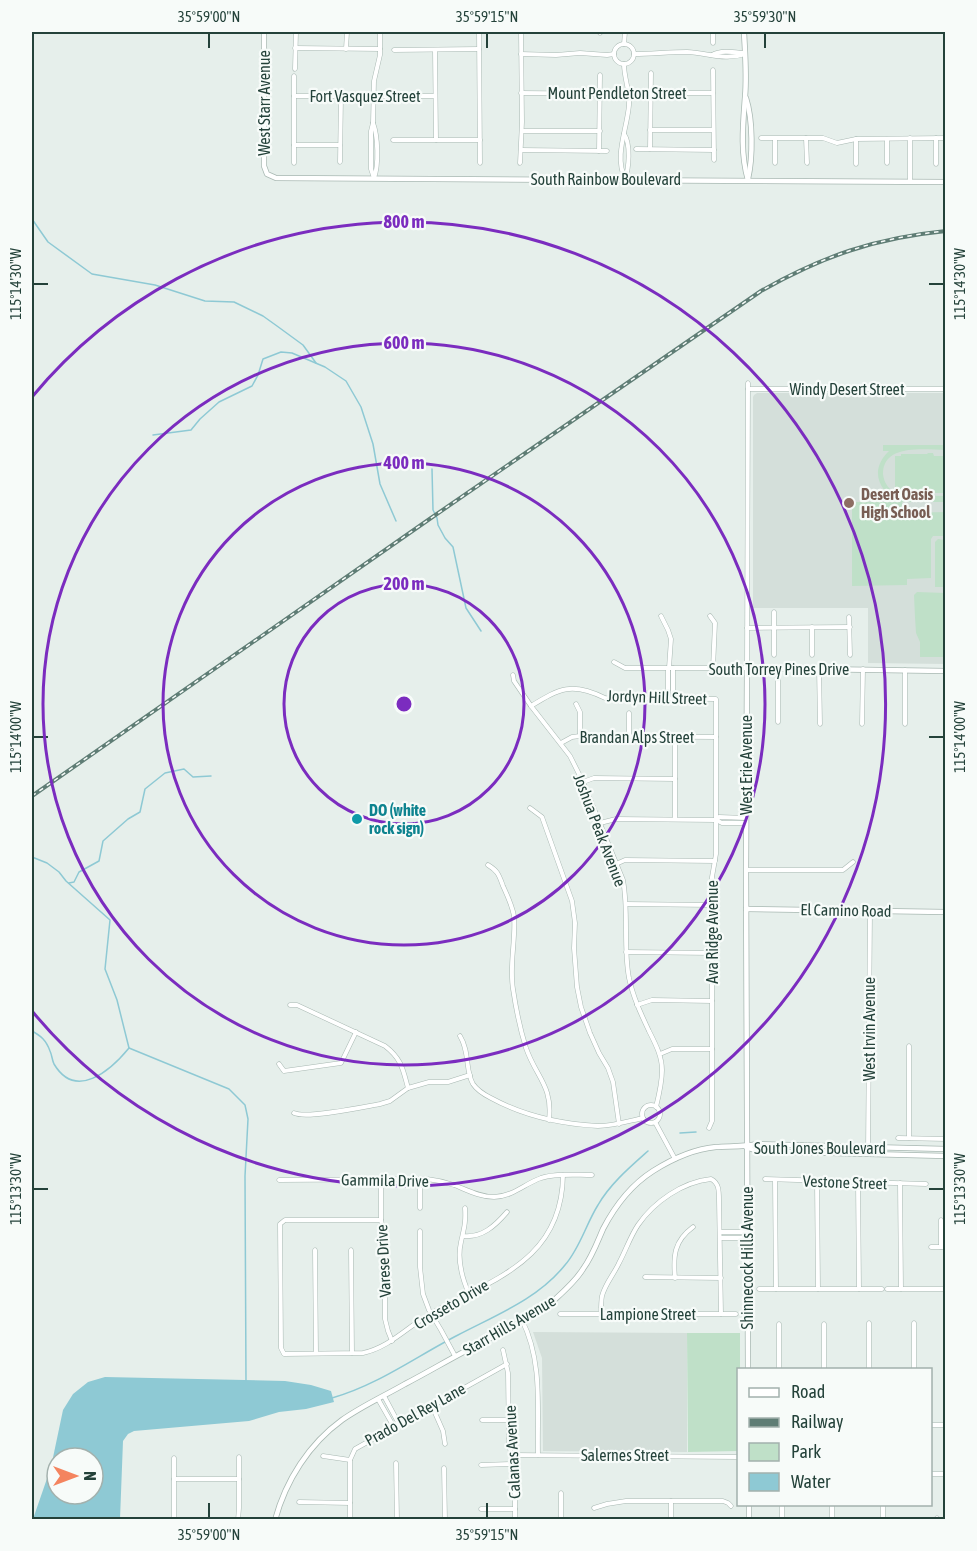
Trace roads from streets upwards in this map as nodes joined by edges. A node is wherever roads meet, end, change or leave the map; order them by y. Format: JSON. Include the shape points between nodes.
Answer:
{"nodes":[{"id":1,"x":264,"y":32,"type":"edge"},
{"id":2,"x":296,"y":32,"type":"edge"},
{"id":3,"x":347,"y":32,"type":"edge"},
{"id":4,"x":380,"y":32,"type":"edge"},
{"id":5,"x":479,"y":32,"type":"edge"},
{"id":6,"x":521,"y":32,"type":"edge"},
{"id":7,"x":625,"y":32,"type":"edge"},
{"id":8,"x":713,"y":32,"type":"edge"},
{"id":9,"x":744,"y":32,"type":"edge"},
{"id":10,"x":713,"y":43,"type":"dead end"},
{"id":11,"x":624,"y":44,"type":"junction"},
{"id":12,"x":295,"y":48,"type":"junction"},
{"id":13,"x":346,"y":49,"type":"junction"},
{"id":14,"x":380,"y":49,"type":"junction"},
{"id":15,"x":480,"y":49,"type":"junction"},
{"id":16,"x":394,"y":50,"type":"dead end"},
{"id":17,"x":435,"y":50,"type":"junction"},
{"id":18,"x":521,"y":54,"type":"junction"},
{"id":19,"x":614,"y":54,"type":"junction"},
{"id":20,"x":634,"y":54,"type":"junction"},
{"id":21,"x":745,"y":54,"type":"junction"},
{"id":22,"x":624,"y":64,"type":"junction"},
{"id":23,"x":295,"y":69,"type":"dead end"},
{"id":24,"x":713,"y":70,"type":"dead end"},
{"id":25,"x":651,"y":73,"type":"dead end"},
{"id":26,"x":600,"y":75,"type":"dead end"},
{"id":27,"x":294,"y":76,"type":"dead end"},
{"id":28,"x":521,"y":93,"type":"junction"},
{"id":29,"x":600,"y":93,"type":"junction"},
{"id":30,"x":651,"y":93,"type":"junction"},
{"id":31,"x":713,"y":93,"type":"junction"},
{"id":32,"x":628,"y":94,"type":"junction"},
{"id":33,"x":294,"y":96,"type":"junction"},
{"id":34,"x":340,"y":96,"type":"junction"},
{"id":35,"x":374,"y":96,"type":"junction"},
{"id":36,"x":435,"y":96,"type":"junction"},
{"id":37,"x":650,"y":130,"type":"junction"},
{"id":38,"x":713,"y":130,"type":"junction"},
{"id":39,"x":522,"y":131,"type":"junction"},
{"id":40,"x":600,"y":131,"type":"junction"},
{"id":41,"x":761,"y":138,"type":"dead end"},
{"id":42,"x":806,"y":138,"type":"junction"},
{"id":43,"x":910,"y":138,"type":"junction"},
{"id":44,"x":936,"y":138,"type":"junction"},
{"id":45,"x":945,"y":138,"type":"edge"},
{"id":46,"x":775,"y":139,"type":"junction"},
{"id":47,"x":856,"y":139,"type":"junction"},
{"id":48,"x":887,"y":139,"type":"junction"},
{"id":49,"x":393,"y":140,"type":"dead end"},
{"id":50,"x":436,"y":140,"type":"junction"},
{"id":51,"x":480,"y":140,"type":"junction"},
{"id":52,"x":294,"y":145,"type":"junction"},
{"id":53,"x":340,"y":145,"type":"junction"},
{"id":54,"x":636,"y":149,"type":"dead end"},
{"id":55,"x":650,"y":149,"type":"junction"},
{"id":56,"x":521,"y":150,"type":"junction"},
{"id":57,"x":714,"y":150,"type":"junction"},
{"id":58,"x":599,"y":151,"type":"junction"},
{"id":59,"x":607,"y":151,"type":"dead end"},
{"id":60,"x":714,"y":160,"type":"dead end"},
{"id":61,"x":340,"y":162,"type":"dead end"},
{"id":62,"x":294,"y":163,"type":"dead end"},
{"id":63,"x":480,"y":163,"type":"dead end"},
{"id":64,"x":520,"y":163,"type":"dead end"},
{"id":65,"x":775,"y":163,"type":"dead end"},
{"id":66,"x":807,"y":163,"type":"dead end"},
{"id":67,"x":887,"y":163,"type":"dead end"},
{"id":68,"x":856,"y":164,"type":"dead end"},
{"id":69,"x":936,"y":164,"type":"dead end"},
{"id":70,"x":267,"y":174,"type":"joint"},
{"id":71,"x":374,"y":178,"type":"junction"},
{"id":72,"x":625,"y":179,"type":"junction"},
{"id":73,"x":748,"y":180,"type":"junction"},
{"id":74,"x":910,"y":181,"type":"junction"},
{"id":75,"x":945,"y":182,"type":"edge"},
{"id":76,"x":748,"y":383,"type":"dead end"},
{"id":77,"x":748,"y":389,"type":"junction"},
{"id":78,"x":945,"y":389,"type":"edge"},
{"id":79,"x":774,"y":612,"type":"dead end"},
{"id":80,"x":661,"y":616,"type":"dead end"},
{"id":81,"x":710,"y":616,"type":"dead end"},
{"id":82,"x":849,"y":617,"type":"dead end"},
{"id":83,"x":812,"y":627,"type":"junction"},
{"id":84,"x":849,"y":627,"type":"junction"},
{"id":85,"x":747,"y":628,"type":"junction"},
{"id":86,"x":774,"y":628,"type":"junction"},
{"id":87,"x":774,"y":655,"type":"dead end"},
{"id":88,"x":812,"y":655,"type":"dead end"},
{"id":89,"x":850,"y":655,"type":"dead end"},
{"id":90,"x":614,"y":662,"type":"dead end"},
{"id":91,"x":670,"y":668,"type":"junction"},
{"id":92,"x":713,"y":668,"type":"junction"},
{"id":93,"x":747,"y":668,"type":"junction"},
{"id":94,"x":778,"y":668,"type":"junction"},
{"id":95,"x":819,"y":668,"type":"junction"},
{"id":96,"x":863,"y":669,"type":"junction"},
{"id":97,"x":905,"y":670,"type":"junction"},
{"id":98,"x":945,"y":671,"type":"edge"},
{"id":99,"x":513,"y":675,"type":"dead end"},
{"id":100,"x":671,"y":698,"type":"junction"},
{"id":101,"x":716,"y":699,"type":"joint"},
{"id":102,"x":576,"y":705,"type":"dead end"},
{"id":103,"x":531,"y":706,"type":"junction"},
{"id":104,"x":629,"y":713,"type":"dead end"},
{"id":105,"x":778,"y":722,"type":"dead end"},
{"id":106,"x":820,"y":724,"type":"dead end"},
{"id":107,"x":862,"y":724,"type":"dead end"},
{"id":108,"x":905,"y":724,"type":"dead end"},
{"id":109,"x":580,"y":736,"type":"junction"},
{"id":110,"x":628,"y":736,"type":"junction"},
{"id":111,"x":675,"y":736,"type":"junction"},
{"id":112,"x":716,"y":737,"type":"junction"},
{"id":113,"x":561,"y":743,"type":"junction"},
{"id":114,"x":675,"y":779,"type":"junction"},
{"id":115,"x":583,"y":782,"type":"junction"},
{"id":116,"x":530,"y":808,"type":"dead end"},
{"id":117,"x":675,"y":819,"type":"junction"},
{"id":118,"x":716,"y":820,"type":"junction"},
{"id":119,"x":746,"y":820,"type":"junction"},
{"id":120,"x":600,"y":822,"type":"junction"},
{"id":121,"x":715,"y":861,"type":"junction"},
{"id":122,"x":853,"y":862,"type":"dead end"},
{"id":123,"x":616,"y":864,"type":"junction"},
{"id":124,"x":488,"y":865,"type":"dead end"},
{"id":125,"x":746,"y":870,"type":"junction"},
{"id":126,"x":626,"y":904,"type":"junction"},
{"id":127,"x":712,"y":905,"type":"junction"},
{"id":128,"x":746,"y":909,"type":"junction"},
{"id":129,"x":870,"y":910,"type":"junction"},
{"id":130,"x":945,"y":912,"type":"edge"},
{"id":131,"x":627,"y":952,"type":"junction"},
{"id":132,"x":712,"y":953,"type":"junction"},
{"id":133,"x":712,"y":1001,"type":"junction"},
{"id":134,"x":290,"y":1005,"type":"dead end"},
{"id":135,"x":637,"y":1005,"type":"junction"},
{"id":136,"x":356,"y":1032,"type":"junction"},
{"id":137,"x":460,"y":1036,"type":"dead end"},
{"id":138,"x":909,"y":1046,"type":"dead end"},
{"id":139,"x":712,"y":1049,"type":"junction"},
{"id":140,"x":659,"y":1054,"type":"junction"},
{"id":141,"x":279,"y":1064,"type":"dead end"},
{"id":142,"x":470,"y":1075,"type":"junction"},
{"id":143,"x":408,"y":1088,"type":"junction"},
{"id":144,"x":656,"y":1107,"type":"junction"},
{"id":145,"x":294,"y":1113,"type":"dead end"},
{"id":146,"x":643,"y":1118,"type":"junction"},
{"id":147,"x":549,"y":1120,"type":"junction"},
{"id":148,"x":655,"y":1122,"type":"junction"},
{"id":149,"x":619,"y":1124,"type":"junction"},
{"id":150,"x":709,"y":1128,"type":"dead end"},
{"id":151,"x":898,"y":1138,"type":"dead end"},
{"id":152,"x":909,"y":1138,"type":"junction"},
{"id":153,"x":945,"y":1139,"type":"edge"},
{"id":154,"x":746,"y":1147,"type":"junction"},
{"id":155,"x":868,"y":1147,"type":"junction"},
{"id":156,"x":945,"y":1149,"type":"edge"},
{"id":157,"x":868,"y":1154,"type":"junction"},
{"id":158,"x":945,"y":1156,"type":"edge"},
{"id":159,"x":675,"y":1159,"type":"junction"},
{"id":160,"x":563,"y":1175,"type":"junction"},
{"id":161,"x":592,"y":1175,"type":"dead end"},
{"id":162,"x":381,"y":1179,"type":"junction"},
{"id":163,"x":420,"y":1179,"type":"junction"},
{"id":164,"x":765,"y":1179,"type":"dead end"},
{"id":165,"x":279,"y":1180,"type":"dead end"},
{"id":166,"x":775,"y":1180,"type":"junction"},
{"id":167,"x":817,"y":1181,"type":"junction"},
{"id":168,"x":858,"y":1182,"type":"junction"},
{"id":169,"x":900,"y":1184,"type":"junction"},
{"id":170,"x":926,"y":1184,"type":"dead end"},
{"id":171,"x":420,"y":1208,"type":"dead end"},
{"id":172,"x":465,"y":1208,"type":"dead end"},
{"id":173,"x":507,"y":1212,"type":"dead end"},
{"id":174,"x":381,"y":1220,"type":"junction"},
{"id":175,"x":941,"y":1220,"type":"dead end"},
{"id":176,"x":693,"y":1227,"type":"dead end"},
{"id":177,"x":420,"y":1231,"type":"dead end"},
{"id":178,"x":721,"y":1232,"type":"junction"},
{"id":179,"x":747,"y":1232,"type":"junction"},
{"id":180,"x":463,"y":1236,"type":"junction"},
{"id":181,"x":721,"y":1238,"type":"junction"},
{"id":182,"x":747,"y":1238,"type":"junction"},
{"id":183,"x":931,"y":1247,"type":"dead end"},
{"id":184,"x":943,"y":1247,"type":"edge"},
{"id":185,"x":315,"y":1250,"type":"dead end"},
{"id":186,"x":351,"y":1250,"type":"dead end"},
{"id":187,"x":645,"y":1277,"type":"dead end"},
{"id":188,"x":675,"y":1278,"type":"junction"},
{"id":189,"x":721,"y":1278,"type":"junction"},
{"id":190,"x":759,"y":1289,"type":"dead end"},
{"id":191,"x":776,"y":1289,"type":"junction"},
{"id":192,"x":818,"y":1289,"type":"junction"},
{"id":193,"x":859,"y":1289,"type":"junction"},
{"id":194,"x":901,"y":1289,"type":"junction"},
{"id":195,"x":945,"y":1289,"type":"edge"},
{"id":196,"x":469,"y":1294,"type":"junction"},
{"id":197,"x":431,"y":1314,"type":"junction"},
{"id":198,"x":560,"y":1314,"type":"dead end"},
{"id":199,"x":601,"y":1314,"type":"junction"},
{"id":200,"x":721,"y":1314,"type":"junction"},
{"id":201,"x":735,"y":1314,"type":"dead end"},
{"id":202,"x":522,"y":1320,"type":"junction"},
{"id":203,"x":869,"y":1323,"type":"dead end"},
{"id":204,"x":914,"y":1323,"type":"dead end"},
{"id":205,"x":779,"y":1324,"type":"dead end"},
{"id":206,"x":824,"y":1324,"type":"dead end"},
{"id":207,"x":392,"y":1341,"type":"junction"},
{"id":208,"x":503,"y":1350,"type":"dead end"},
{"id":209,"x":316,"y":1353,"type":"junction"},
{"id":210,"x":352,"y":1353,"type":"junction"},
{"id":211,"x":455,"y":1356,"type":"junction"},
{"id":212,"x":507,"y":1364,"type":"junction"},
{"id":213,"x":748,"y":1368,"type":"edge"},
{"id":214,"x":779,"y":1368,"type":"edge"},
{"id":215,"x":824,"y":1368,"type":"edge"},
{"id":216,"x":869,"y":1368,"type":"edge"},
{"id":217,"x":914,"y":1368,"type":"edge"},
{"id":218,"x":384,"y":1396,"type":"junction"},
{"id":219,"x":378,"y":1399,"type":"junction"},
{"id":220,"x":432,"y":1407,"type":"junction"},
{"id":221,"x":482,"y":1420,"type":"dead end"},
{"id":222,"x":509,"y":1420,"type":"junction"},
{"id":223,"x":399,"y":1424,"type":"junction"},
{"id":224,"x":394,"y":1427,"type":"junction"},
{"id":225,"x":445,"y":1444,"type":"dead end"},
{"id":226,"x":511,"y":1455,"type":"junction"},
{"id":227,"x":538,"y":1455,"type":"junction"},
{"id":228,"x":323,"y":1456,"type":"dead end"},
{"id":229,"x":239,"y":1457,"type":"dead end"},
{"id":230,"x":737,"y":1457,"type":"edge"},
{"id":231,"x":174,"y":1458,"type":"dead end"},
{"id":232,"x":350,"y":1460,"type":"junction"},
{"id":233,"x":396,"y":1463,"type":"dead end"},
{"id":234,"x":514,"y":1464,"type":"junction"},
{"id":235,"x":481,"y":1465,"type":"dead end"},
{"id":236,"x":444,"y":1468,"type":"dead end"},
{"id":237,"x":174,"y":1479,"type":"junction"},
{"id":238,"x":239,"y":1479,"type":"junction"},
{"id":239,"x":561,"y":1493,"type":"dead end"},
{"id":240,"x":671,"y":1501,"type":"junction"},
{"id":241,"x":298,"y":1502,"type":"dead end"},
{"id":242,"x":350,"y":1503,"type":"junction"},
{"id":243,"x":731,"y":1506,"type":"dead end"},
{"id":244,"x":594,"y":1508,"type":"dead end"},
{"id":245,"x":481,"y":1509,"type":"dead end"},
{"id":246,"x":515,"y":1509,"type":"junction"},
{"id":247,"x":174,"y":1520,"type":"edge"},
{"id":248,"x":237,"y":1520,"type":"edge"},
{"id":249,"x":275,"y":1520,"type":"edge"},
{"id":250,"x":350,"y":1520,"type":"edge"},
{"id":251,"x":397,"y":1520,"type":"edge"},
{"id":252,"x":445,"y":1520,"type":"edge"},
{"id":253,"x":515,"y":1520,"type":"edge"},
{"id":254,"x":561,"y":1520,"type":"edge"},
{"id":255,"x":671,"y":1520,"type":"edge"}],
"edges":[{"from":1,"to":70,"type":"street","name":"West Starr Avenue"},
{"from":2,"to":12,"type":"street"},
{"from":3,"to":13,"type":"street"},
{"from":4,"to":14,"type":"street"},
{"from":5,"to":15,"type":"street"},
{"from":6,"to":18,"type":"street"},
{"from":7,"to":11,"type":"street"},
{"from":8,"to":10,"type":"street"},
{"from":9,"to":21,"type":"street"},
{"from":11,"to":19,"type":"street"},
{"from":11,"to":20,"type":"street"},
{"from":12,"to":13,"type":"street"},
{"from":12,"to":23,"type":"street"},
{"from":13,"to":14,"type":"street"},
{"from":14,"to":35,"type":"street"},
{"from":15,"to":17,"type":"street"},
{"from":15,"to":51,"type":"street"},
{"from":16,"to":17,"type":"street"},
{"from":17,"to":36,"type":"street"},
{"from":18,"to":19,"type":"street"},
{"from":18,"to":28,"type":"street"},
{"from":19,"to":22,"type":"street"},
{"from":20,"to":21,"type":"street"},
{"from":20,"to":22,"type":"street"},
{"from":21,"to":73,"type":"street","via":[[744,167]]},
{"from":22,"to":32,"type":"street"},
{"from":24,"to":31,"type":"street"},
{"from":25,"to":30,"type":"street"},
{"from":26,"to":29,"type":"street"},
{"from":27,"to":33,"type":"street"},
{"from":28,"to":29,"type":"street","name":"Mount Pendleton Street"},
{"from":28,"to":39,"type":"street"},
{"from":29,"to":32,"type":"street","name":"Mount Pendleton Street"},
{"from":29,"to":40,"type":"street"},
{"from":30,"to":31,"type":"street","name":"Mount Pendleton Street"},
{"from":30,"to":32,"type":"street","name":"Mount Pendleton Street"},
{"from":30,"to":37,"type":"street"},
{"from":31,"to":38,"type":"street"},
{"from":32,"to":72,"type":"street","via":[[621,141],[621,171]]},
{"from":33,"to":34,"type":"street","name":"Fort Vasquez Street"},
{"from":33,"to":52,"type":"street"},
{"from":34,"to":35,"type":"street","name":"Fort Vasquez Street"},
{"from":34,"to":53,"type":"street"},
{"from":35,"to":36,"type":"street","name":"Fort Vasquez Street"},
{"from":35,"to":71,"type":"street","via":[[370,170]]},
{"from":36,"to":50,"type":"street"},
{"from":37,"to":38,"type":"street"},
{"from":37,"to":55,"type":"street"},
{"from":38,"to":57,"type":"street"},
{"from":39,"to":40,"type":"street"},
{"from":39,"to":56,"type":"street"},
{"from":40,"to":58,"type":"street"},
{"from":41,"to":46,"type":"street"},
{"from":42,"to":46,"type":"street"},
{"from":42,"to":47,"type":"street","via":[[837,143]]},
{"from":42,"to":66,"type":"street"},
{"from":43,"to":44,"type":"street"},
{"from":43,"to":48,"type":"street"},
{"from":43,"to":74,"type":"street"},
{"from":44,"to":45,"type":"street"},
{"from":44,"to":69,"type":"street"},
{"from":46,"to":65,"type":"street"},
{"from":47,"to":48,"type":"street"},
{"from":47,"to":68,"type":"street"},
{"from":48,"to":67,"type":"street"},
{"from":49,"to":50,"type":"street"},
{"from":50,"to":51,"type":"street"},
{"from":51,"to":63,"type":"street"},
{"from":52,"to":53,"type":"street"},
{"from":52,"to":62,"type":"street"},
{"from":53,"to":61,"type":"street"},
{"from":54,"to":55,"type":"street"},
{"from":55,"to":57,"type":"street"},
{"from":56,"to":58,"type":"street"},
{"from":56,"to":64,"type":"street"},
{"from":57,"to":60,"type":"street"},
{"from":58,"to":59,"type":"street"},
{"from":70,"to":71,"type":"street","name":"South Rainbow Boulevard","via":[[282,178]]},
{"from":71,"to":72,"type":"street","name":"South Rainbow Boulevard"},
{"from":72,"to":73,"type":"street","name":"South Rainbow Boulevard"},
{"from":73,"to":74,"type":"street","name":"South Rainbow Boulevard"},
{"from":74,"to":75,"type":"street","name":"South Rainbow Boulevard"},
{"from":76,"to":77,"type":"street","name":"West Erie Avenue"},
{"from":77,"to":78,"type":"street","name":"Windy Desert Street"},
{"from":77,"to":85,"type":"street","name":"West Erie Avenue"},
{"from":79,"to":86,"type":"street"},
{"from":80,"to":91,"type":"street","via":[[670,639]]},
{"from":81,"to":92,"type":"street","via":[[715,623]]},
{"from":82,"to":84,"type":"street"},
{"from":83,"to":84,"type":"street"},
{"from":83,"to":86,"type":"street"},
{"from":83,"to":88,"type":"street"},
{"from":84,"to":89,"type":"street"},
{"from":85,"to":86,"type":"street"},
{"from":85,"to":93,"type":"street","name":"West Erie Avenue"},
{"from":86,"to":87,"type":"street"},
{"from":90,"to":91,"type":"street","name":"South Torrey Pines Drive","via":[[625,668]]},
{"from":91,"to":92,"type":"street","name":"South Torrey Pines Drive"},
{"from":91,"to":100,"type":"street"},
{"from":92,"to":93,"type":"street","name":"South Torrey Pines Drive"},
{"from":93,"to":94,"type":"street","name":"South Torrey Pines Drive"},
{"from":93,"to":119,"type":"street","name":"West Erie Avenue"},
{"from":94,"to":95,"type":"street","name":"South Torrey Pines Drive"},
{"from":94,"to":105,"type":"street"},
{"from":95,"to":96,"type":"street","name":"South Torrey Pines Drive"},
{"from":95,"to":106,"type":"street"},
{"from":96,"to":97,"type":"street","name":"South Torrey Pines Drive"},
{"from":96,"to":107,"type":"street"},
{"from":97,"to":98,"type":"street","name":"South Torrey Pines Drive"},
{"from":97,"to":108,"type":"street"},
{"from":99,"to":103,"type":"street","name":"Joshua Peak Avenue"},
{"from":100,"to":101,"type":"street","name":"Jordyn Hill Street"},
{"from":100,"to":103,"type":"street","name":"Jordyn Hill Street","via":[[605,698],[576,687],[554,692]]},
{"from":101,"to":112,"type":"street","name":"Ava Ridge Avenue"},
{"from":102,"to":109,"type":"street","via":[[580,712]]},
{"from":103,"to":113,"type":"street","name":"Joshua Peak Avenue"},
{"from":104,"to":110,"type":"street"},
{"from":109,"to":110,"type":"street","name":"Brandan Alps Street"},
{"from":109,"to":113,"type":"street","name":"Brandan Alps Street"},
{"from":110,"to":111,"type":"street","name":"Brandan Alps Street"},
{"from":111,"to":112,"type":"street","name":"Brandan Alps Street"},
{"from":111,"to":114,"type":"street"},
{"from":112,"to":118,"type":"street","name":"Ava Ridge Avenue"},
{"from":113,"to":115,"type":"street","name":"Joshua Peak Avenue"},
{"from":114,"to":115,"type":"street","via":[[594,778]]},
{"from":114,"to":117,"type":"street"},
{"from":115,"to":120,"type":"street","name":"Joshua Peak Avenue"},
{"from":116,"to":149,"type":"street","via":[[542,817],[572,901],[579,997],[590,1033],[614,1082]]},
{"from":117,"to":118,"type":"street"},
{"from":117,"to":120,"type":"street"},
{"from":118,"to":119,"type":"street"},
{"from":118,"to":121,"type":"street","name":"Ava Ridge Avenue"},
{"from":119,"to":125,"type":"street","name":"West Erie Avenue"},
{"from":120,"to":123,"type":"street","name":"Joshua Peak Avenue"},
{"from":121,"to":123,"type":"street","via":[[625,860]]},
{"from":121,"to":127,"type":"street","name":"Ava Ridge Avenue"},
{"from":122,"to":125,"type":"street","via":[[843,870]]},
{"from":123,"to":126,"type":"street","name":"Joshua Peak Avenue"},
{"from":124,"to":147,"type":"street","via":[[497,870],[511,906],[513,988],[526,1047],[549,1095]]},
{"from":125,"to":128,"type":"street","name":"West Erie Avenue"},
{"from":126,"to":127,"type":"street"},
{"from":126,"to":131,"type":"street","name":"Joshua Peak Avenue"},
{"from":127,"to":132,"type":"street","name":"Ava Ridge Avenue"},
{"from":128,"to":129,"type":"street","name":"El Camino Road"},
{"from":128,"to":154,"type":"street","name":"West Erie Avenue"},
{"from":129,"to":130,"type":"street","name":"El Camino Road"},
{"from":129,"to":155,"type":"street","name":"West Irvin Avenue"},
{"from":131,"to":132,"type":"street"},
{"from":131,"to":135,"type":"street","name":"Joshua Peak Avenue"},
{"from":132,"to":133,"type":"street","name":"Ava Ridge Avenue"},
{"from":133,"to":135,"type":"street","via":[[652,1000]]},
{"from":133,"to":139,"type":"street","name":"Ava Ridge Avenue"},
{"from":134,"to":136,"type":"street"},
{"from":135,"to":140,"type":"street","name":"Joshua Peak Avenue"},
{"from":136,"to":141,"type":"street","via":[[341,1063],[284,1071]]},
{"from":136,"to":143,"type":"street","via":[[392,1051],[403,1067]]},
{"from":137,"to":142,"type":"street"},
{"from":138,"to":152,"type":"street"},
{"from":139,"to":140,"type":"street","via":[[672,1049]]},
{"from":139,"to":150,"type":"street","name":"Ava Ridge Avenue"},
{"from":140,"to":144,"type":"street","name":"Joshua Peak Avenue","via":[[662,1069]]},
{"from":142,"to":143,"type":"street"},
{"from":142,"to":147,"type":"street","via":[[473,1085],[503,1105]]},
{"from":143,"to":145,"type":"street","via":[[380,1104]]},
{"from":144,"to":146,"type":"street","via":[[645,1108]]},
{"from":144,"to":148,"type":"street","via":[[660,1115]]},
{"from":146,"to":148,"type":"street"},
{"from":146,"to":149,"type":"street"},
{"from":147,"to":149,"type":"street","via":[[600,1126]]},
{"from":148,"to":159,"type":"street"},
{"from":151,"to":152,"type":"street"},
{"from":152,"to":153,"type":"street"},
{"from":154,"to":155,"type":"street","name":"South Jones Boulevard"},
{"from":154,"to":157,"type":"street","name":"South Jones Boulevard","via":[[757,1151]]},
{"from":154,"to":159,"type":"street","name":"Starr Hills Avenue","via":[[706,1149]]},
{"from":154,"to":179,"type":"street","name":"Shinnecock Hills Avenue"},
{"from":155,"to":156,"type":"street","name":"South Jones Boulevard"},
{"from":155,"to":157,"type":"street","name":"West Irvin Avenue"},
{"from":157,"to":158,"type":"street","name":"South Jones Boulevard"},
{"from":159,"to":202,"type":"street","name":"Starr Hills Avenue","via":[[627,1193],[610,1215],[578,1276],[551,1303]]},
{"from":160,"to":161,"type":"street","name":"Gammila Drive"},
{"from":160,"to":163,"type":"street","name":"Gammila Drive","via":[[538,1179],[518,1191],[494,1197]]},
{"from":160,"to":196,"type":"street","name":"Crosseto Drive","via":[[558,1210],[538,1248],[511,1271]]},
{"from":162,"to":163,"type":"street","name":"Gammila Drive"},
{"from":162,"to":165,"type":"street","name":"Gammila Drive"},
{"from":162,"to":174,"type":"street","name":"Varese Drive"},
{"from":163,"to":171,"type":"street"},
{"from":164,"to":166,"type":"street","name":"Vestone Street"},
{"from":166,"to":167,"type":"street","name":"Vestone Street"},
{"from":166,"to":191,"type":"street"},
{"from":167,"to":168,"type":"street","name":"Vestone Street"},
{"from":167,"to":192,"type":"street"},
{"from":168,"to":169,"type":"street","name":"Vestone Street"},
{"from":168,"to":193,"type":"street"},
{"from":169,"to":170,"type":"street","name":"Vestone Street"},
{"from":169,"to":194,"type":"street"},
{"from":172,"to":180,"type":"street"},
{"from":173,"to":180,"type":"street","via":[[483,1233]]},
{"from":174,"to":207,"type":"street","name":"Varese Drive","via":[[385,1239],[386,1319]]},
{"from":174,"to":209,"type":"street","name":"Crosseto Drive","via":[[285,1220],[280,1227],[281,1348],[287,1354]]},
{"from":175,"to":184,"type":"street"},
{"from":176,"to":188,"type":"street","via":[[677,1245]]},
{"from":177,"to":197,"type":"street","via":[[422,1286]]},
{"from":178,"to":179,"type":"street"},
{"from":178,"to":181,"type":"street"},
{"from":178,"to":199,"type":"street","via":[[715,1181],[707,1179],[685,1186],[668,1196],[638,1225],[606,1286]]},
{"from":179,"to":182,"type":"street","name":"Shinnecock Hills Avenue"},
{"from":180,"to":196,"type":"street","via":[[460,1263]]},
{"from":181,"to":182,"type":"street"},
{"from":181,"to":189,"type":"street"},
{"from":182,"to":213,"type":"street","name":"Shinnecock Hills Avenue"},
{"from":183,"to":184,"type":"street"},
{"from":185,"to":209,"type":"street"},
{"from":186,"to":210,"type":"street"},
{"from":187,"to":188,"type":"street"},
{"from":188,"to":189,"type":"street"},
{"from":189,"to":200,"type":"street"},
{"from":190,"to":191,"type":"street"},
{"from":191,"to":192,"type":"street"},
{"from":192,"to":193,"type":"street"},
{"from":193,"to":194,"type":"street"},
{"from":194,"to":195,"type":"street"},
{"from":196,"to":197,"type":"street","name":"Crosseto Drive"},
{"from":197,"to":207,"type":"street","name":"Crosseto Drive"},
{"from":197,"to":211,"type":"street"},
{"from":198,"to":199,"type":"street","name":"Lampione Street"},
{"from":199,"to":200,"type":"street","name":"Lampione Street"},
{"from":200,"to":201,"type":"street","name":"Lampione Street"},
{"from":202,"to":211,"type":"street","name":"Starr Hills Avenue"},
{"from":202,"to":227,"type":"street","via":[[537,1365]]},
{"from":203,"to":216,"type":"street"},
{"from":204,"to":217,"type":"street"},
{"from":205,"to":214,"type":"street"},
{"from":206,"to":215,"type":"street"},
{"from":207,"to":210,"type":"street","name":"Crosseto Drive","via":[[370,1351]]},
{"from":208,"to":212,"type":"street","name":"Calanas Avenue"},
{"from":209,"to":210,"type":"street","name":"Crosseto Drive"},
{"from":211,"to":218,"type":"street","name":"Starr Hills Avenue"},
{"from":212,"to":220,"type":"street","name":"Prado Del Rey Lane"},
{"from":212,"to":222,"type":"street","name":"Calanas Avenue"},
{"from":218,"to":219,"type":"street","name":"Starr Hills Avenue"},
{"from":218,"to":223,"type":"street"},
{"from":219,"to":224,"type":"street"},
{"from":219,"to":249,"type":"street","name":"Starr Hills Avenue","via":[[340,1422],[309,1452],[287,1486]]},
{"from":220,"to":223,"type":"street","name":"Prado Del Rey Lane"},
{"from":220,"to":225,"type":"street"},
{"from":221,"to":222,"type":"street"},
{"from":222,"to":226,"type":"street","name":"Calanas Avenue"},
{"from":223,"to":224,"type":"street","name":"Prado Del Rey Lane"},
{"from":224,"to":232,"type":"street","name":"Prado Del Rey Lane","via":[[356,1449]]},
{"from":226,"to":227,"type":"street","name":"Salernes Street"},
{"from":226,"to":234,"type":"street","name":"Calanas Avenue"},
{"from":227,"to":230,"type":"street","name":"Salernes Street"},
{"from":228,"to":232,"type":"street"},
{"from":229,"to":238,"type":"street"},
{"from":231,"to":237,"type":"street"},
{"from":232,"to":242,"type":"street","name":"Prado Del Rey Lane"},
{"from":233,"to":251,"type":"street"},
{"from":234,"to":235,"type":"street"},
{"from":234,"to":246,"type":"street","name":"Calanas Avenue"},
{"from":236,"to":252,"type":"street"},
{"from":237,"to":238,"type":"street"},
{"from":237,"to":247,"type":"street"},
{"from":238,"to":248,"type":"street"},
{"from":239,"to":254,"type":"street"},
{"from":240,"to":243,"type":"street","via":[[723,1501]]},
{"from":240,"to":244,"type":"street","via":[[626,1501]]},
{"from":240,"to":255,"type":"street"},
{"from":241,"to":242,"type":"street"},
{"from":242,"to":250,"type":"street","name":"Prado Del Rey Lane"},
{"from":245,"to":246,"type":"street"},
{"from":246,"to":253,"type":"street","name":"Calanas Avenue"}]}
